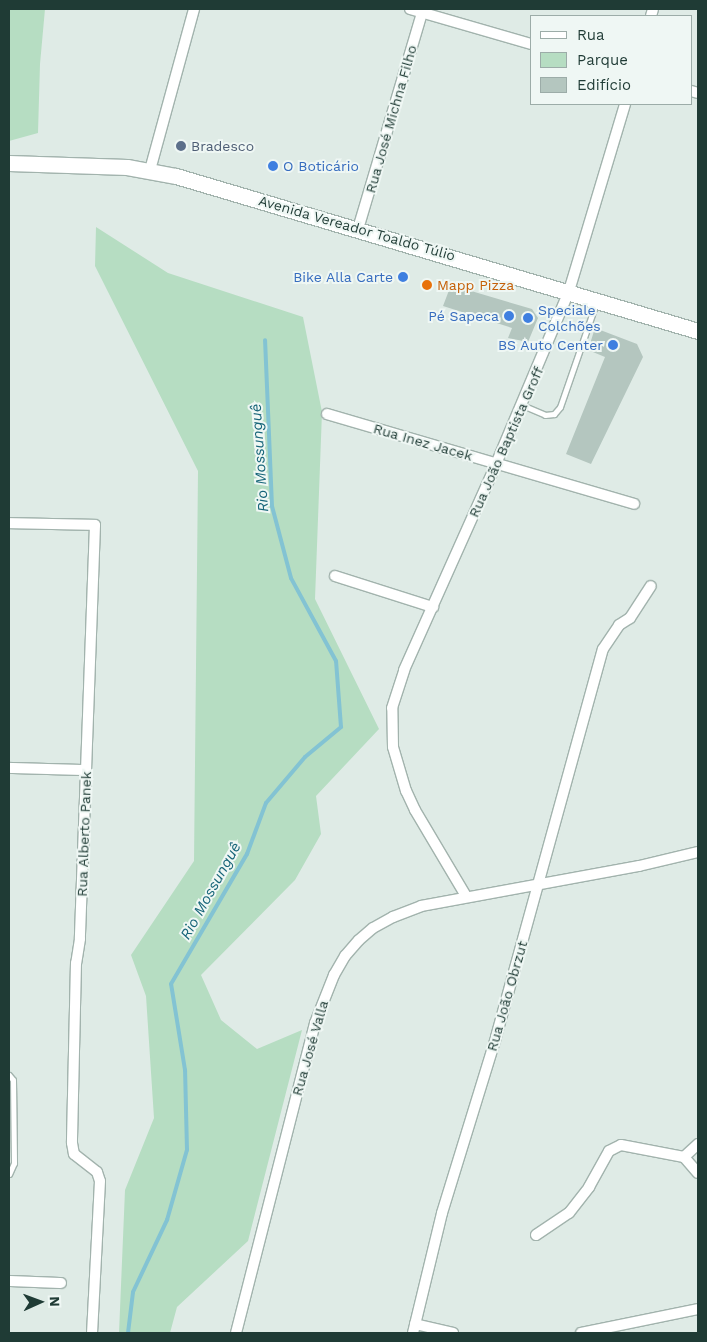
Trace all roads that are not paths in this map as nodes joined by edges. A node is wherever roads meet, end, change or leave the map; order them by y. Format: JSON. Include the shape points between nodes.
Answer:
{"nodes":[{"id":1,"x":194,"y":9,"type":"edge"},
{"id":2,"x":410,"y":9,"type":"edge"},
{"id":3,"x":423,"y":10,"type":"edge"},
{"id":4,"x":530,"y":44,"type":"edge"},
{"id":5,"x":625,"y":105,"type":"edge"},
{"id":6,"x":9,"y":163,"type":"edge"},
{"id":7,"x":150,"y":170,"type":"junction"},
{"id":8,"x":358,"y":229,"type":"junction"},
{"id":9,"x":570,"y":291,"type":"junction"},
{"id":10,"x":597,"y":299,"type":"junction"},
{"id":11,"x":698,"y":331,"type":"edge"},
{"id":12,"x":522,"y":405,"type":"junction"},
{"id":13,"x":327,"y":414,"type":"dead end"},
{"id":14,"x":496,"y":464,"type":"junction"},
{"id":15,"x":634,"y":504,"type":"dead end"},
{"id":16,"x":9,"y":523,"type":"edge"},
{"id":17,"x":335,"y":576,"type":"dead end"},
{"id":18,"x":651,"y":586,"type":"dead end"},
{"id":19,"x":433,"y":607,"type":"junction"},
{"id":20,"x":9,"y":768,"type":"edge"},
{"id":21,"x":86,"y":770,"type":"junction"},
{"id":22,"x":698,"y":852,"type":"edge"},
{"id":23,"x":538,"y":883,"type":"junction"},
{"id":24,"x":466,"y":896,"type":"junction"},
{"id":25,"x":9,"y":1075,"type":"edge"},
{"id":26,"x":11,"y":1119,"type":"edge"},
{"id":27,"x":698,"y":1144,"type":"edge"},
{"id":28,"x":684,"y":1157,"type":"junction"},
{"id":29,"x":698,"y":1173,"type":"edge"},
{"id":30,"x":9,"y":1174,"type":"edge"},
{"id":31,"x":536,"y":1235,"type":"dead end"},
{"id":32,"x":9,"y":1281,"type":"edge"},
{"id":33,"x":61,"y":1283,"type":"dead end"},
{"id":34,"x":698,"y":1309,"type":"edge"},
{"id":35,"x":414,"y":1328,"type":"edge"},
{"id":36,"x":92,"y":1333,"type":"edge"},
{"id":37,"x":236,"y":1333,"type":"edge"},
{"id":38,"x":454,"y":1333,"type":"edge"},
{"id":39,"x":580,"y":1333,"type":"edge"}],
"edges":[{"from":1,"to":7,"type":"street"},
{"from":2,"to":3,"type":"street"},
{"from":3,"to":4,"type":"street"},
{"from":3,"to":8,"type":"street","name":"Rua José Michna Filho"},
{"from":5,"to":9,"type":"street","name":"Rua João Baptista Groff"},
{"from":6,"to":7,"type":"main road","name":"Avenida Vereador Toaldo Túlio","via":[[101,165]]},
{"from":7,"to":8,"type":"main road","name":"Avenida Vereador Toaldo Túlio","via":[[202,182]]},
{"from":8,"to":9,"type":"main road","name":"Avenida Vereador Toaldo Túlio"},
{"from":9,"to":10,"type":"main road","name":"Avenida Vereador Toaldo Túlio"},
{"from":9,"to":12,"type":"street","name":"Rua João Baptista Groff"},
{"from":10,"to":11,"type":"main road","name":"Avenida Vereador Toaldo Túlio"},
{"from":10,"to":12,"type":"lane","via":[[560,408],[554,414],[545,415]]},
{"from":12,"to":14,"type":"street","name":"Rua João Baptista Groff"},
{"from":13,"to":14,"type":"street","name":"Rua Inez Jacek"},
{"from":14,"to":15,"type":"street","name":"Rua Inez Jacek"},
{"from":14,"to":19,"type":"street","name":"Rua João Baptista Groff"},
{"from":16,"to":21,"type":"street","name":"Rua Alberto Panek","via":[[95,525]]},
{"from":17,"to":19,"type":"street"},
{"from":18,"to":23,"type":"street","name":"Rua João Obrzut","via":[[630,618],[619,625],[605,644]]},
{"from":19,"to":24,"type":"street","name":"Rua João Baptista Groff","via":[[397,689],[392,708],[393,747],[400,776],[415,810]]},
{"from":20,"to":21,"type":"street"},
{"from":21,"to":36,"type":"street","name":"Rua Alberto Panek","via":[[80,939],[76,963],[72,1143],[74,1154],[97,1172],[100,1181]]},
{"from":22,"to":23,"type":"street","name":"Rua José Valla","via":[[639,866]]},
{"from":23,"to":24,"type":"street","name":"Rua José Valla"},
{"from":23,"to":35,"type":"street","name":"Rua João Obrzut","via":[[442,1213]]},
{"from":24,"to":37,"type":"street","name":"Rua José Valla","via":[[409,910],[373,928],[345,956],[334,975],[315,1023]]},
{"from":25,"to":26,"type":"lane","via":[[13,1080]]},
{"from":26,"to":30,"type":"lane","via":[[14,1164]]},
{"from":27,"to":28,"type":"street"},
{"from":28,"to":29,"type":"street"},
{"from":28,"to":31,"type":"street","via":[[622,1145],[609,1150],[589,1187],[569,1213]]},
{"from":32,"to":33,"type":"street"},
{"from":34,"to":39,"type":"street"},
{"from":35,"to":38,"type":"street"}]}
